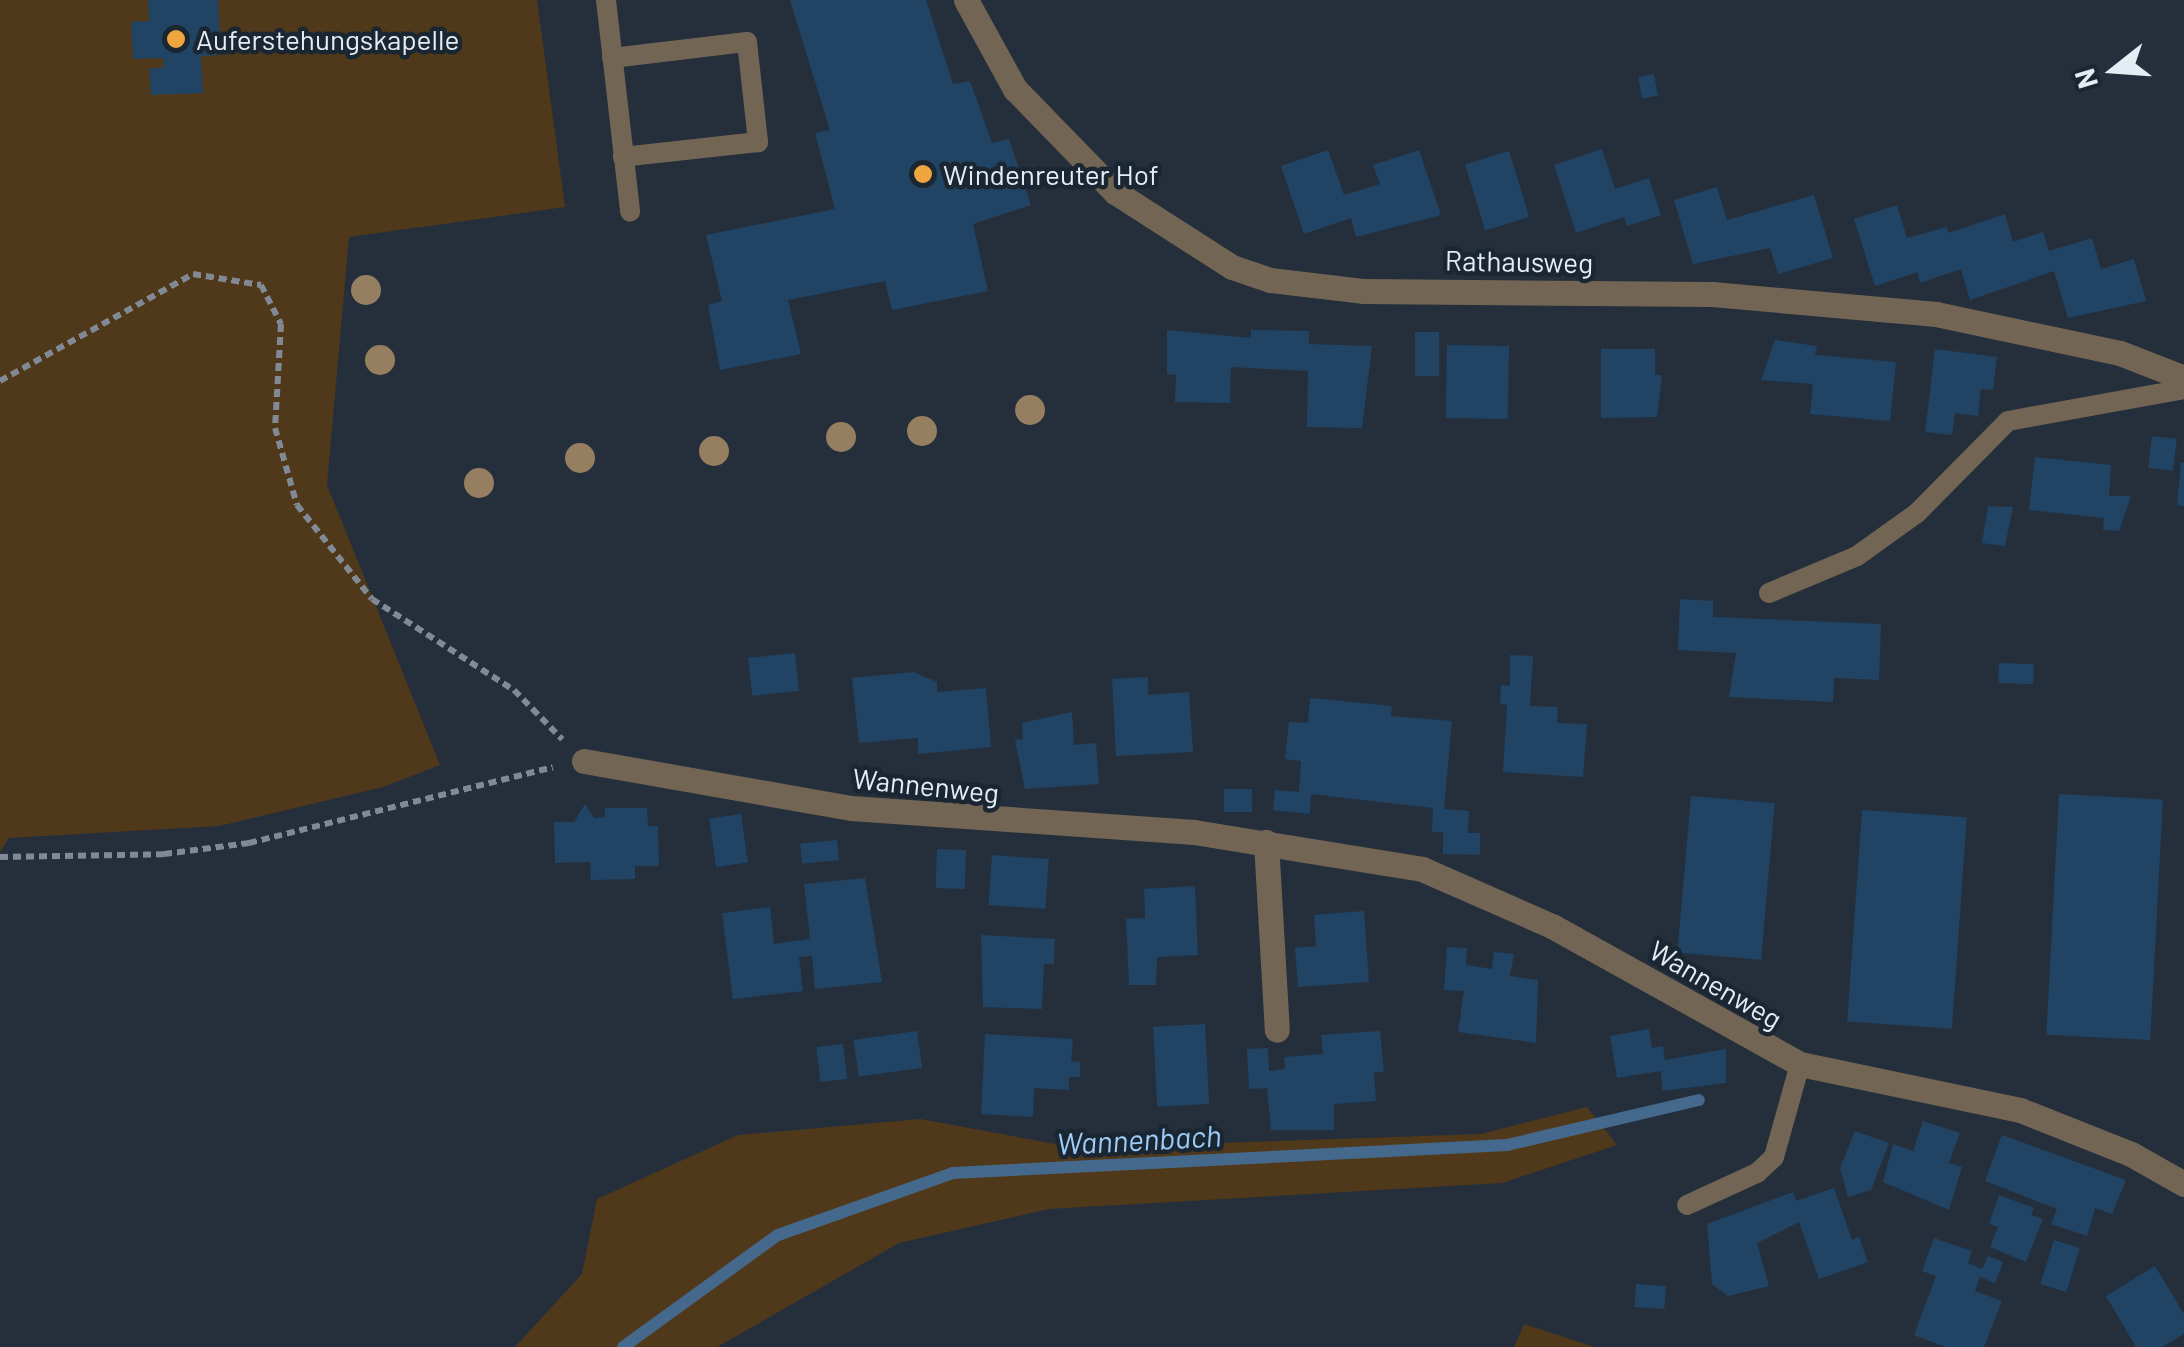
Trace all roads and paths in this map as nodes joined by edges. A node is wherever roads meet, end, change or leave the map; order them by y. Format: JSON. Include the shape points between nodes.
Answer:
{"nodes":[{"id":1,"x":606,"y":0,"type":"edge"},
{"id":2,"x":966,"y":0,"type":"edge"},
{"id":3,"x":612,"y":58,"type":"junction"},
{"id":4,"x":624,"y":156,"type":"junction"},
{"id":5,"x":630,"y":212,"type":"dead end"},
{"id":6,"x":2184,"y":378,"type":"edge"},
{"id":7,"x":0,"y":380,"type":"edge"},
{"id":8,"x":2184,"y":389,"type":"edge"},
{"id":9,"x":1770,"y":594,"type":"dead end"},
{"id":10,"x":584,"y":761,"type":"junction"},
{"id":11,"x":1266,"y":842,"type":"junction"},
{"id":12,"x":0,"y":857,"type":"edge"},
{"id":13,"x":1277,"y":1030,"type":"dead end"},
{"id":14,"x":1800,"y":1064,"type":"junction"},
{"id":15,"x":2184,"y":1184,"type":"edge"},
{"id":16,"x":1688,"y":1205,"type":"dead end"}],
"edges":[{"from":1,"to":3,"type":"lane"},
{"from":2,"to":6,"type":"street","name":"Rathausweg","via":[[1015,88],[1091,170],[1232,267],[1270,280],[1364,291],[1712,294],[1936,314],[2120,353]]},
{"from":3,"to":4,"type":"lane"},
{"from":3,"to":4,"type":"lane","via":[[747,42],[758,142]]},
{"from":4,"to":5,"type":"lane"},
{"from":7,"to":10,"type":"path","via":[[193,274],[261,285],[281,324],[275,428],[297,505],[372,598],[514,690]]},
{"from":8,"to":9,"type":"lane","via":[[2008,421],[1917,513],[1856,556]]},
{"from":10,"to":11,"type":"street","name":"Wannenweg","via":[[851,808]]},
{"from":10,"to":12,"type":"path","via":[[250,843],[164,854]]},
{"from":11,"to":13,"type":"street"},
{"from":11,"to":14,"type":"street","name":"Wannenweg","via":[[1422,869],[1552,926]]},
{"from":14,"to":15,"type":"street","name":"Wannenweg","via":[[2020,1110],[2131,1154]]},
{"from":14,"to":16,"type":"lane","name":"Wannenweg","via":[[1774,1157],[1757,1173]]}]}
